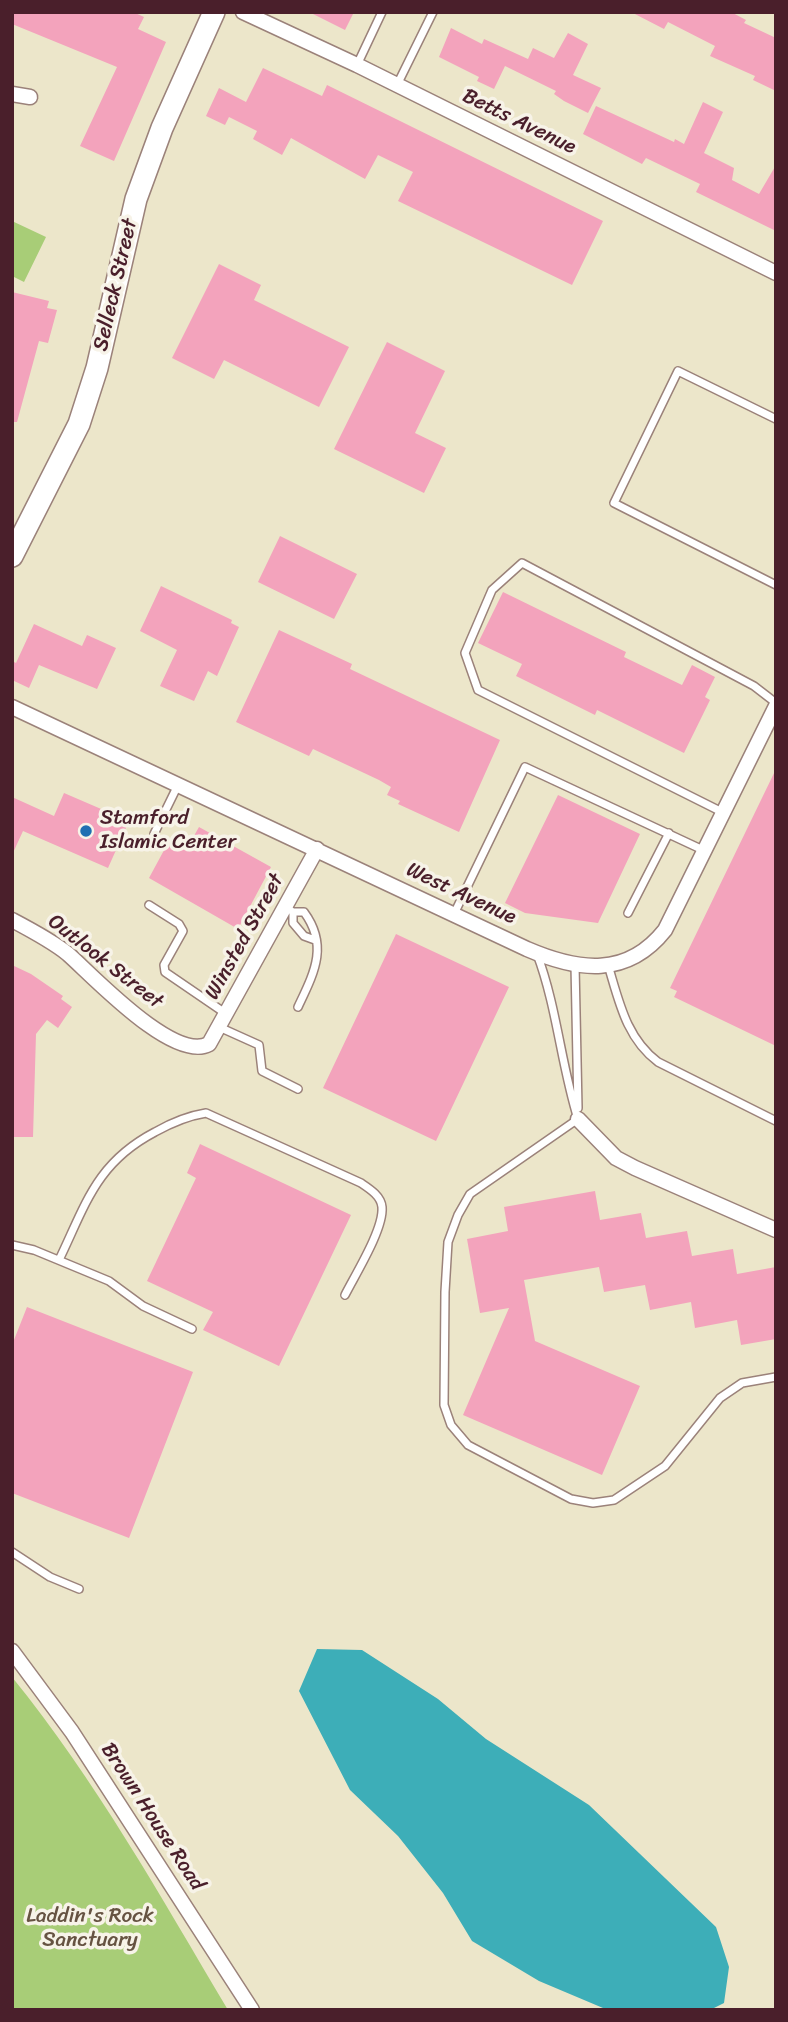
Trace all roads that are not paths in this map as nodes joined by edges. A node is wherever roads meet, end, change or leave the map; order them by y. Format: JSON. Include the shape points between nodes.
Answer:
{"nodes":[{"id":1,"x":214,"y":12,"type":"edge"},
{"id":2,"x":243,"y":12,"type":"edge"},
{"id":3,"x":382,"y":12,"type":"edge"},
{"id":4,"x":433,"y":12,"type":"edge"},
{"id":5,"x":356,"y":65,"type":"junction"},
{"id":6,"x":397,"y":85,"type":"junction"},
{"id":7,"x":12,"y":94,"type":"edge"},
{"id":8,"x":30,"y":97,"type":"dead end"},
{"id":9,"x":776,"y":272,"type":"edge"},
{"id":10,"x":776,"y":419,"type":"edge"},
{"id":11,"x":12,"y":556,"type":"edge"},
{"id":12,"x":776,"y":584,"type":"edge"},
{"id":13,"x":776,"y":704,"type":"edge"},
{"id":14,"x":12,"y":707,"type":"edge"},
{"id":15,"x":178,"y":784,"type":"junction"},
{"id":16,"x":722,"y":812,"type":"junction"},
{"id":17,"x":669,"y":833,"type":"junction"},
{"id":18,"x":154,"y":834,"type":"dead end"},
{"id":19,"x":317,"y":849,"type":"junction"},
{"id":20,"x":703,"y":850,"type":"junction"},
{"id":21,"x":149,"y":905,"type":"dead end"},
{"id":22,"x":290,"y":909,"type":"junction"},
{"id":23,"x":628,"y":913,"type":"dead end"},
{"id":24,"x":454,"y":914,"type":"junction"},
{"id":25,"x":12,"y":920,"type":"edge"},
{"id":26,"x":316,"y":940,"type":"junction"},
{"id":27,"x":537,"y":953,"type":"junction"},
{"id":28,"x":575,"y":965,"type":"junction"},
{"id":29,"x":608,"y":965,"type":"junction"},
{"id":30,"x":298,"y":1007,"type":"dead end"},
{"id":31,"x":222,"y":1020,"type":"junction"},
{"id":32,"x":209,"y":1044,"type":"joint"},
{"id":33,"x":298,"y":1089,"type":"dead end"},
{"id":34,"x":578,"y":1119,"type":"junction"},
{"id":35,"x":776,"y":1121,"type":"edge"},
{"id":36,"x":776,"y":1230,"type":"edge"},
{"id":37,"x":12,"y":1245,"type":"edge"},
{"id":38,"x":59,"y":1260,"type":"junction"},
{"id":39,"x":345,"y":1295,"type":"dead end"},
{"id":40,"x":192,"y":1329,"type":"dead end"},
{"id":41,"x":776,"y":1377,"type":"edge"},
{"id":42,"x":12,"y":1552,"type":"edge"},
{"id":43,"x":79,"y":1589,"type":"dead end"},
{"id":44,"x":12,"y":1651,"type":"edge"},
{"id":45,"x":252,"y":2010,"type":"edge"}],
"edges":[{"from":1,"to":11,"type":"main road","name":"Selleck Street","via":[[136,199],[97,368],[79,424]]},
{"from":2,"to":5,"type":"street","name":"Betts Avenue"},
{"from":3,"to":5,"type":"lane"},
{"from":4,"to":6,"type":"lane"},
{"from":5,"to":6,"type":"street","name":"Betts Avenue"},
{"from":6,"to":9,"type":"street","name":"Betts Avenue"},
{"from":7,"to":8,"type":"street"},
{"from":10,"to":12,"type":"lane","via":[[678,371],[614,503]]},
{"from":13,"to":16,"type":"street","name":"West Avenue"},
{"from":13,"to":16,"type":"lane","via":[[718,666],[522,563],[492,590],[465,653],[478,690]]},
{"from":14,"to":15,"type":"street","name":"West Avenue"},
{"from":15,"to":18,"type":"lane"},
{"from":15,"to":19,"type":"street","name":"West Avenue"},
{"from":16,"to":20,"type":"street","name":"West Avenue"},
{"from":17,"to":20,"type":"lane"},
{"from":17,"to":23,"type":"lane"},
{"from":17,"to":24,"type":"lane","via":[[525,767]]},
{"from":19,"to":22,"type":"street","name":"Winsted Street"},
{"from":19,"to":24,"type":"street","name":"West Avenue"},
{"from":20,"to":29,"type":"street","name":"West Avenue","via":[[665,930],[626,962]]},
{"from":21,"to":31,"type":"lane","via":[[183,931],[164,965],[165,972]]},
{"from":22,"to":26,"type":"lane","via":[[293,923],[304,936]]},
{"from":22,"to":26,"type":"lane","via":[[304,912],[316,928]]},
{"from":22,"to":31,"type":"street","name":"Winsted Street"},
{"from":24,"to":27,"type":"street","name":"West Avenue"},
{"from":25,"to":32,"type":"street","name":"Outlook Street","via":[[66,953],[107,994],[174,1040],[191,1048]]},
{"from":26,"to":30,"type":"lane","via":[[316,965]]},
{"from":27,"to":28,"type":"street","name":"West Avenue"},
{"from":27,"to":34,"type":"lane"},
{"from":28,"to":29,"type":"street","name":"West Avenue"},
{"from":28,"to":34,"type":"lane"},
{"from":29,"to":35,"type":"lane","via":[[625,1022],[645,1052]]},
{"from":31,"to":32,"type":"street","name":"Winsted Street"},
{"from":31,"to":33,"type":"lane","via":[[259,1045],[262,1072]]},
{"from":34,"to":36,"type":"street","via":[[616,1158]]},
{"from":34,"to":41,"type":"lane","via":[[470,1194],[458,1215],[447,1242],[445,1292],[444,1405],[451,1426],[468,1445],[571,1499],[614,1500],[665,1466],[719,1398],[742,1383]]},
{"from":37,"to":38,"type":"lane"},
{"from":38,"to":39,"type":"lane","via":[[92,1189],[116,1156],[166,1126],[206,1113],[376,1194],[382,1206],[380,1222]]},
{"from":38,"to":40,"type":"lane","via":[[109,1281],[143,1306]]},
{"from":42,"to":43,"type":"lane","via":[[50,1577]]},
{"from":44,"to":45,"type":"street","name":"Brown House Road","via":[[72,1732]]}]}
